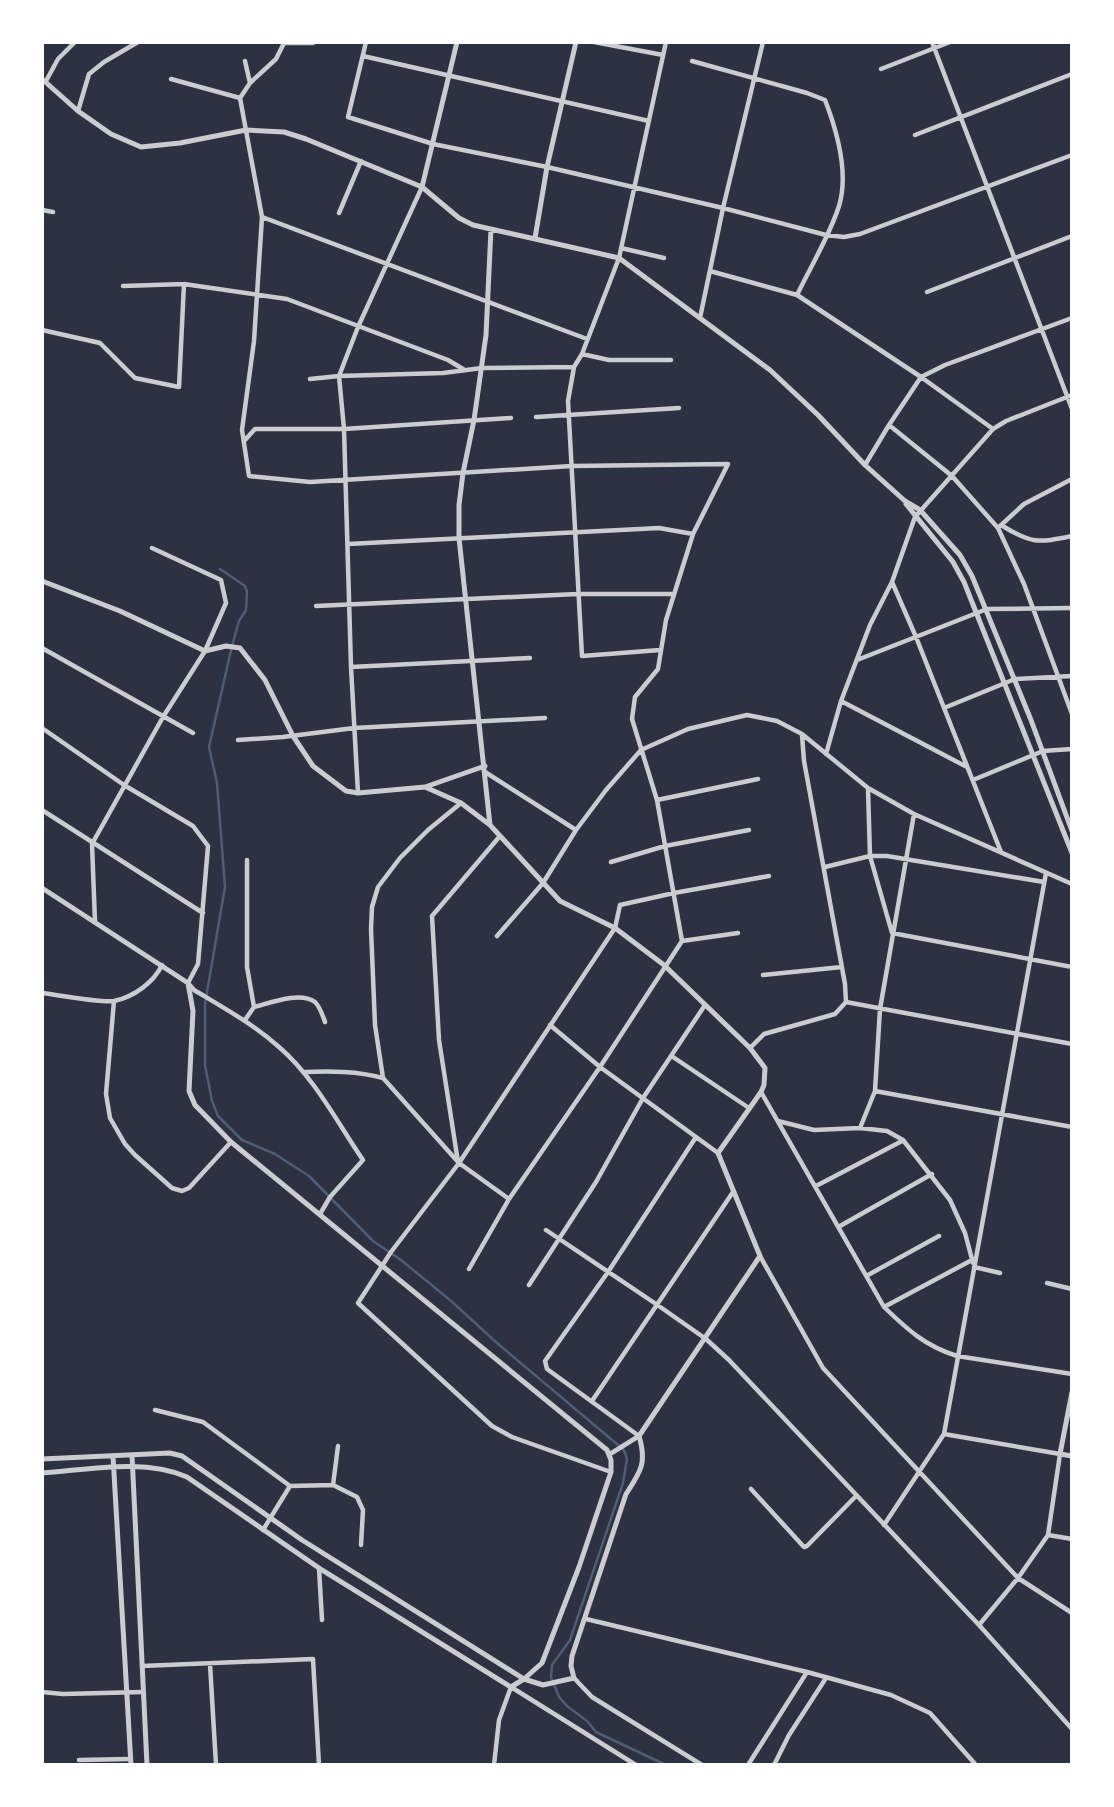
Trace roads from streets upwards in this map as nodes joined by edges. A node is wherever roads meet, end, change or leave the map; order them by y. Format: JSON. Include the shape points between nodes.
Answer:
{"nodes":[{"id":1,"x":75,"y":42,"type":"edge"},
{"id":2,"x":138,"y":42,"type":"edge"},
{"id":3,"x":366,"y":42,"type":"edge"},
{"id":4,"x":457,"y":42,"type":"edge"},
{"id":5,"x":576,"y":42,"type":"edge"},
{"id":6,"x":594,"y":42,"type":"edge"},
{"id":7,"x":666,"y":42,"type":"edge"},
{"id":8,"x":763,"y":42,"type":"edge"},
{"id":9,"x":950,"y":42,"type":"edge"},
{"id":10,"x":313,"y":43,"type":"edge"},
{"id":11,"x":933,"y":45,"type":"edge"},
{"id":12,"x":663,"y":55,"type":"junction"},
{"id":13,"x":363,"y":56,"type":"junction"},
{"id":14,"x":245,"y":61,"type":"dead end"},
{"id":15,"x":692,"y":61,"type":"dead end"},
{"id":16,"x":881,"y":69,"type":"dead end"},
{"id":17,"x":1072,"y":74,"type":"edge"},
{"id":18,"x":448,"y":76,"type":"junction"},
{"id":19,"x":171,"y":79,"type":"dead end"},
{"id":20,"x":44,"y":80,"type":"edge"},
{"id":21,"x":754,"y":80,"type":"junction"},
{"id":22,"x":250,"y":83,"type":"junction"},
{"id":23,"x":240,"y":98,"type":"junction"},
{"id":24,"x":562,"y":102,"type":"junction"},
{"id":25,"x":78,"y":111,"type":"junction"},
{"id":26,"x":960,"y":116,"type":"junction"},
{"id":27,"x":649,"y":121,"type":"junction"},
{"id":28,"x":246,"y":130,"type":"junction"},
{"id":29,"x":915,"y":135,"type":"dead end"},
{"id":30,"x":433,"y":144,"type":"junction"},
{"id":31,"x":1072,"y":155,"type":"edge"},
{"id":32,"x":361,"y":161,"type":"junction"},
{"id":33,"x":547,"y":167,"type":"junction"},
{"id":34,"x":422,"y":187,"type":"junction"},
{"id":35,"x":988,"y":187,"type":"junction"},
{"id":36,"x":636,"y":188,"type":"junction"},
{"id":37,"x":723,"y":208,"type":"junction"},
{"id":38,"x":42,"y":210,"type":"edge"},
{"id":39,"x":53,"y":212,"type":"dead end"},
{"id":40,"x":339,"y":213,"type":"dead end"},
{"id":41,"x":262,"y":217,"type":"junction"},
{"id":42,"x":491,"y":229,"type":"junction"},
{"id":43,"x":826,"y":235,"type":"junction"},
{"id":44,"x":1072,"y":236,"type":"edge"},
{"id":45,"x":535,"y":238,"type":"junction"},
{"id":46,"x":621,"y":248,"type":"junction"},
{"id":47,"x":1015,"y":257,"type":"junction"},
{"id":48,"x":619,"y":258,"type":"junction"},
{"id":49,"x":664,"y":258,"type":"dead end"},
{"id":50,"x":388,"y":263,"type":"junction"},
{"id":51,"x":710,"y":271,"type":"junction"},
{"id":52,"x":184,"y":284,"type":"junction"},
{"id":53,"x":123,"y":286,"type":"dead end"},
{"id":54,"x":927,"y":292,"type":"dead end"},
{"id":55,"x":256,"y":294,"type":"junction"},
{"id":56,"x":797,"y":295,"type":"junction"},
{"id":57,"x":488,"y":301,"type":"junction"},
{"id":58,"x":1072,"y":318,"type":"edge"},
{"id":59,"x":700,"y":319,"type":"junction"},
{"id":60,"x":358,"y":327,"type":"junction"},
{"id":61,"x":42,"y":330,"type":"edge"},
{"id":62,"x":1042,"y":330,"type":"junction"},
{"id":63,"x":587,"y":339,"type":"junction"},
{"id":64,"x":582,"y":355,"type":"junction"},
{"id":65,"x":671,"y":360,"type":"dead end"},
{"id":66,"x":482,"y":368,"type":"junction"},
{"id":67,"x":574,"y":368,"type":"junction"},
{"id":68,"x":463,"y":369,"type":"junction"},
{"id":69,"x":340,"y":376,"type":"junction"},
{"id":70,"x":921,"y":377,"type":"junction"},
{"id":71,"x":310,"y":379,"type":"dead end"},
{"id":72,"x":1070,"y":396,"type":"edge"},
{"id":73,"x":679,"y":408,"type":"dead end"},
{"id":74,"x":1072,"y":409,"type":"edge"},
{"id":75,"x":568,"y":415,"type":"junction"},
{"id":76,"x":536,"y":417,"type":"dead end"},
{"id":77,"x":511,"y":418,"type":"dead end"},
{"id":78,"x":474,"y":420,"type":"junction"},
{"id":79,"x":889,"y":425,"type":"junction"},
{"id":80,"x":344,"y":429,"type":"junction"},
{"id":81,"x":993,"y":429,"type":"junction"},
{"id":82,"x":244,"y":441,"type":"junction"},
{"id":83,"x":865,"y":465,"type":"junction"},
{"id":84,"x":572,"y":466,"type":"junction"},
{"id":85,"x":463,"y":472,"type":"junction"},
{"id":86,"x":952,"y":476,"type":"junction"},
{"id":87,"x":1072,"y":479,"type":"edge"},
{"id":88,"x":346,"y":480,"type":"junction"},
{"id":89,"x":905,"y":502,"type":"junction"},
{"id":90,"x":920,"y":510,"type":"junction"},
{"id":91,"x":915,"y":517,"type":"junction"},
{"id":92,"x":1000,"y":527,"type":"junction"},
{"id":93,"x":576,"y":533,"type":"junction"},
{"id":94,"x":693,"y":534,"type":"junction"},
{"id":95,"x":1072,"y":536,"type":"edge"},
{"id":96,"x":459,"y":538,"type":"junction"},
{"id":97,"x":348,"y":544,"type":"junction"},
{"id":98,"x":152,"y":548,"type":"dead end"},
{"id":99,"x":42,"y":581,"type":"edge"},
{"id":100,"x":892,"y":582,"type":"junction"},
{"id":101,"x":577,"y":594,"type":"junction"},
{"id":102,"x":674,"y":594,"type":"junction"},
{"id":103,"x":467,"y":601,"type":"junction"},
{"id":104,"x":350,"y":605,"type":"junction"},
{"id":105,"x":316,"y":606,"type":"dead end"},
{"id":106,"x":1033,"y":608,"type":"junction"},
{"id":107,"x":1072,"y":608,"type":"edge"},
{"id":108,"x":987,"y":610,"type":"junction"},
{"id":109,"x":978,"y":613,"type":"junction"},
{"id":110,"x":916,"y":637,"type":"junction"},
{"id":111,"x":42,"y":648,"type":"edge"},
{"id":112,"x":660,"y":650,"type":"junction"},
{"id":113,"x":205,"y":651,"type":"junction"},
{"id":114,"x":530,"y":659,"type":"dead end"},
{"id":115,"x":856,"y":660,"type":"junction"},
{"id":116,"x":474,"y":662,"type":"junction"},
{"id":117,"x":351,"y":667,"type":"junction"},
{"id":118,"x":1058,"y":676,"type":"junction"},
{"id":119,"x":1072,"y":676,"type":"edge"},
{"id":120,"x":1015,"y":679,"type":"junction"},
{"id":121,"x":1005,"y":683,"type":"junction"},
{"id":122,"x":841,"y":701,"type":"junction"},
{"id":123,"x":944,"y":708,"type":"junction"},
{"id":124,"x":1072,"y":714,"type":"edge"},
{"id":125,"x":163,"y":717,"type":"junction"},
{"id":126,"x":545,"y":718,"type":"dead end"},
{"id":127,"x":480,"y":723,"type":"junction"},
{"id":128,"x":42,"y":728,"type":"edge"},
{"id":129,"x":354,"y":728,"type":"junction"},
{"id":130,"x":193,"y":733,"type":"dead end"},
{"id":131,"x":802,"y":734,"type":"junction"},
{"id":132,"x":293,"y":736,"type":"junction"},
{"id":133,"x":238,"y":740,"type":"dead end"},
{"id":134,"x":1072,"y":749,"type":"edge"},
{"id":135,"x":640,"y":750,"type":"junction"},
{"id":136,"x":1043,"y":751,"type":"junction"},
{"id":137,"x":1034,"y":754,"type":"junction"},
{"id":138,"x":826,"y":755,"type":"junction"},
{"id":139,"x":968,"y":767,"type":"junction"},
{"id":140,"x":485,"y":769,"type":"junction"},
{"id":141,"x":758,"y":779,"type":"dead end"},
{"id":142,"x":972,"y":780,"type":"junction"},
{"id":143,"x":124,"y":785,"type":"junction"},
{"id":144,"x":425,"y":787,"type":"junction"},
{"id":145,"x":868,"y":788,"type":"junction"},
{"id":146,"x":358,"y":793,"type":"junction"},
{"id":147,"x":657,"y":800,"type":"junction"},
{"id":148,"x":461,"y":803,"type":"junction"},
{"id":149,"x":42,"y":810,"type":"edge"},
{"id":150,"x":914,"y":814,"type":"junction"},
{"id":151,"x":1070,"y":821,"type":"edge"},
{"id":152,"x":490,"y":825,"type":"junction"},
{"id":153,"x":576,"y":830,"type":"junction"},
{"id":154,"x":749,"y":830,"type":"dead end"},
{"id":155,"x":1072,"y":831,"type":"edge"},
{"id":156,"x":500,"y":836,"type":"junction"},
{"id":157,"x":92,"y":844,"type":"junction"},
{"id":158,"x":666,"y":846,"type":"junction"},
{"id":159,"x":1001,"y":853,"type":"junction"},
{"id":160,"x":1072,"y":853,"type":"edge"},
{"id":161,"x":870,"y":856,"type":"junction"},
{"id":162,"x":905,"y":858,"type":"junction"},
{"id":163,"x":247,"y":860,"type":"dead end"},
{"id":164,"x":611,"y":862,"type":"dead end"},
{"id":165,"x":825,"y":867,"type":"junction"},
{"id":166,"x":1046,"y":873,"type":"junction"},
{"id":167,"x":769,"y":876,"type":"dead end"},
{"id":168,"x":1044,"y":882,"type":"junction"},
{"id":169,"x":543,"y":883,"type":"junction"},
{"id":170,"x":1072,"y":884,"type":"edge"},
{"id":171,"x":42,"y":888,"type":"edge"},
{"id":172,"x":674,"y":893,"type":"junction"},
{"id":173,"x":203,"y":913,"type":"junction"},
{"id":174,"x":95,"y":922,"type":"junction"},
{"id":175,"x":615,"y":928,"type":"junction"},
{"id":176,"x":738,"y":933,"type":"dead end"},
{"id":177,"x":892,"y":933,"type":"junction"},
{"id":178,"x":497,"y":936,"type":"dead end"},
{"id":179,"x":682,"y":941,"type":"junction"},
{"id":180,"x":1031,"y":958,"type":"junction"},
{"id":181,"x":162,"y":965,"type":"junction"},
{"id":182,"x":664,"y":965,"type":"junction"},
{"id":183,"x":842,"y":967,"type":"junction"},
{"id":184,"x":1072,"y":967,"type":"edge"},
{"id":185,"x":763,"y":975,"type":"dead end"},
{"id":186,"x":188,"y":983,"type":"junction"},
{"id":187,"x":42,"y":993,"type":"edge"},
{"id":188,"x":114,"y":1001,"type":"junction"},
{"id":189,"x":846,"y":1002,"type":"junction"},
{"id":190,"x":705,"y":1005,"type":"junction"},
{"id":191,"x":254,"y":1007,"type":"junction"},
{"id":192,"x":880,"y":1009,"type":"junction"},
{"id":193,"x":245,"y":1020,"type":"junction"},
{"id":194,"x":326,"y":1022,"type":"dead end"},
{"id":195,"x":550,"y":1026,"type":"junction"},
{"id":196,"x":1017,"y":1035,"type":"junction"},
{"id":197,"x":1072,"y":1044,"type":"edge"},
{"id":198,"x":750,"y":1048,"type":"junction"},
{"id":199,"x":673,"y":1057,"type":"junction"},
{"id":200,"x":600,"y":1067,"type":"junction"},
{"id":201,"x":303,"y":1072,"type":"junction"},
{"id":202,"x":383,"y":1078,"type":"junction"},
{"id":203,"x":761,"y":1091,"type":"junction"},
{"id":204,"x":874,"y":1091,"type":"junction"},
{"id":205,"x":643,"y":1098,"type":"junction"},
{"id":206,"x":749,"y":1108,"type":"junction"},
{"id":207,"x":1003,"y":1113,"type":"junction"},
{"id":208,"x":778,"y":1121,"type":"junction"},
{"id":209,"x":1072,"y":1126,"type":"edge"},
{"id":210,"x":860,"y":1128,"type":"junction"},
{"id":211,"x":696,"y":1137,"type":"junction"},
{"id":212,"x":903,"y":1140,"type":"junction"},
{"id":213,"x":231,"y":1142,"type":"junction"},
{"id":214,"x":718,"y":1153,"type":"junction"},
{"id":215,"x":458,"y":1163,"type":"junction"},
{"id":216,"x":932,"y":1174,"type":"junction"},
{"id":217,"x":816,"y":1186,"type":"junction"},
{"id":218,"x":733,"y":1192,"type":"junction"},
{"id":219,"x":509,"y":1199,"type":"junction"},
{"id":220,"x":320,"y":1214,"type":"junction"},
{"id":221,"x":839,"y":1226,"type":"junction"},
{"id":222,"x":546,"y":1230,"type":"dead end"},
{"id":223,"x":939,"y":1236,"type":"dead end"},
{"id":224,"x":561,"y":1239,"type":"junction"},
{"id":225,"x":760,"y":1256,"type":"junction"},
{"id":226,"x":972,"y":1260,"type":"junction"},
{"id":227,"x":382,"y":1267,"type":"junction"},
{"id":228,"x":974,"y":1267,"type":"junction"},
{"id":229,"x":469,"y":1269,"type":"dead end"},
{"id":230,"x":608,"y":1272,"type":"junction"},
{"id":231,"x":1000,"y":1273,"type":"dead end"},
{"id":232,"x":868,"y":1275,"type":"junction"},
{"id":233,"x":1047,"y":1283,"type":"dead end"},
{"id":234,"x":529,"y":1285,"type":"dead end"},
{"id":235,"x":1072,"y":1289,"type":"edge"},
{"id":236,"x":656,"y":1304,"type":"junction"},
{"id":237,"x":884,"y":1307,"type":"junction"},
{"id":238,"x":706,"y":1339,"type":"junction"},
{"id":239,"x":957,"y":1356,"type":"junction"},
{"id":240,"x":1072,"y":1374,"type":"edge"},
{"id":241,"x":1072,"y":1392,"type":"edge"},
{"id":242,"x":592,"y":1401,"type":"junction"},
{"id":243,"x":155,"y":1410,"type":"dead end"},
{"id":244,"x":944,"y":1434,"type":"junction"},
{"id":245,"x":639,"y":1436,"type":"junction"},
{"id":246,"x":338,"y":1446,"type":"dead end"},
{"id":247,"x":610,"y":1454,"type":"junction"},
{"id":248,"x":1060,"y":1454,"type":"junction"},
{"id":249,"x":132,"y":1455,"type":"junction"},
{"id":250,"x":113,"y":1456,"type":"junction"},
{"id":251,"x":1072,"y":1457,"type":"edge"},
{"id":252,"x":42,"y":1459,"type":"edge"},
{"id":253,"x":114,"y":1468,"type":"junction"},
{"id":254,"x":133,"y":1468,"type":"junction"},
{"id":255,"x":919,"y":1470,"type":"junction"},
{"id":256,"x":611,"y":1472,"type":"junction"},
{"id":257,"x":42,"y":1473,"type":"edge"},
{"id":258,"x":333,"y":1485,"type":"junction"},
{"id":259,"x":290,"y":1486,"type":"junction"},
{"id":260,"x":751,"y":1489,"type":"dead end"},
{"id":261,"x":856,"y":1496,"type":"junction"},
{"id":262,"x":271,"y":1518,"type":"junction"},
{"id":263,"x":884,"y":1525,"type":"junction"},
{"id":264,"x":263,"y":1531,"type":"junction"},
{"id":265,"x":1048,"y":1535,"type":"junction"},
{"id":266,"x":1072,"y":1539,"type":"edge"},
{"id":267,"x":360,"y":1545,"type":"dead end"},
{"id":268,"x":319,"y":1568,"type":"junction"},
{"id":269,"x":1018,"y":1578,"type":"junction"},
{"id":270,"x":402,"y":1602,"type":"junction"},
{"id":271,"x":1072,"y":1613,"type":"edge"},
{"id":272,"x":395,"y":1615,"type":"junction"},
{"id":273,"x":586,"y":1619,"type":"junction"},
{"id":274,"x":322,"y":1620,"type":"dead end"},
{"id":275,"x":979,"y":1625,"type":"junction"},
{"id":276,"x":210,"y":1664,"type":"junction"},
{"id":277,"x":142,"y":1666,"type":"junction"},
{"id":278,"x":807,"y":1672,"type":"junction"},
{"id":279,"x":574,"y":1678,"type":"junction"},
{"id":280,"x":826,"y":1678,"type":"junction"},
{"id":281,"x":524,"y":1679,"type":"junction"},
{"id":282,"x":511,"y":1687,"type":"junction"},
{"id":283,"x":42,"y":1692,"type":"edge"},
{"id":284,"x":126,"y":1692,"type":"junction"},
{"id":285,"x":143,"y":1692,"type":"junction"},
{"id":286,"x":1072,"y":1729,"type":"edge"},
{"id":287,"x":79,"y":1760,"type":"dead end"},
{"id":288,"x":130,"y":1762,"type":"edge"},
{"id":289,"x":147,"y":1765,"type":"edge"},
{"id":290,"x":215,"y":1765,"type":"edge"},
{"id":291,"x":319,"y":1765,"type":"edge"},
{"id":292,"x":494,"y":1765,"type":"edge"},
{"id":293,"x":636,"y":1765,"type":"edge"},
{"id":294,"x":702,"y":1765,"type":"edge"},
{"id":295,"x":748,"y":1765,"type":"edge"},
{"id":296,"x":774,"y":1765,"type":"edge"},
{"id":297,"x":976,"y":1765,"type":"edge"}],
"edges":[{"from":1,"to":20,"type":"street"},
{"from":2,"to":25,"type":"street","via":[[89,74]]},
{"from":3,"to":13,"type":"street"},
{"from":4,"to":18,"type":"street"},
{"from":5,"to":24,"type":"street"},
{"from":6,"to":12,"type":"street"},
{"from":7,"to":12,"type":"street"},
{"from":8,"to":21,"type":"street"},
{"from":9,"to":11,"type":"street"},
{"from":10,"to":22,"type":"street","via":[[284,43],[276,59]]},
{"from":11,"to":16,"type":"street"},
{"from":11,"to":26,"type":"street"},
{"from":12,"to":27,"type":"street"},
{"from":13,"to":18,"type":"street"},
{"from":13,"to":30,"type":"street","via":[[348,117]]},
{"from":14,"to":22,"type":"street"},
{"from":15,"to":21,"type":"street"},
{"from":17,"to":26,"type":"street"},
{"from":18,"to":24,"type":"street"},
{"from":18,"to":30,"type":"street"},
{"from":19,"to":23,"type":"street"},
{"from":20,"to":25,"type":"street"},
{"from":21,"to":37,"type":"street"},
{"from":21,"to":43,"type":"street","via":[[825,100],[841,155],[843,185]]},
{"from":22,"to":23,"type":"street"},
{"from":23,"to":28,"type":"street"},
{"from":24,"to":27,"type":"street"},
{"from":24,"to":33,"type":"street"},
{"from":25,"to":28,"type":"street","via":[[111,134],[141,147]]},
{"from":26,"to":29,"type":"street"},
{"from":26,"to":35,"type":"street"},
{"from":27,"to":36,"type":"street"},
{"from":28,"to":32,"type":"street","via":[[284,132]]},
{"from":28,"to":41,"type":"street"},
{"from":30,"to":33,"type":"street"},
{"from":30,"to":34,"type":"street"},
{"from":31,"to":35,"type":"street"},
{"from":32,"to":34,"type":"street"},
{"from":32,"to":40,"type":"street"},
{"from":33,"to":36,"type":"street"},
{"from":33,"to":45,"type":"street"},
{"from":34,"to":42,"type":"street","via":[[459,218]]},
{"from":34,"to":50,"type":"street"},
{"from":35,"to":43,"type":"street","via":[[860,233]]},
{"from":35,"to":47,"type":"street"},
{"from":36,"to":37,"type":"street"},
{"from":36,"to":46,"type":"street"},
{"from":37,"to":43,"type":"street"},
{"from":37,"to":51,"type":"street"},
{"from":38,"to":39,"type":"street"},
{"from":41,"to":50,"type":"street"},
{"from":41,"to":55,"type":"street"},
{"from":42,"to":45,"type":"street"},
{"from":42,"to":57,"type":"street"},
{"from":43,"to":56,"type":"street"},
{"from":44,"to":47,"type":"street"},
{"from":45,"to":48,"type":"street"},
{"from":46,"to":48,"type":"street"},
{"from":46,"to":49,"type":"street"},
{"from":47,"to":54,"type":"street"},
{"from":47,"to":62,"type":"street"},
{"from":48,"to":59,"type":"street"},
{"from":48,"to":63,"type":"street"},
{"from":50,"to":57,"type":"street"},
{"from":50,"to":60,"type":"street"},
{"from":51,"to":56,"type":"street"},
{"from":51,"to":59,"type":"street"},
{"from":52,"to":53,"type":"street"},
{"from":52,"to":55,"type":"street"},
{"from":52,"to":61,"type":"street","via":[[179,387],[135,378],[100,343]]},
{"from":55,"to":60,"type":"street","via":[[288,299]]},
{"from":55,"to":82,"type":"street"},
{"from":56,"to":70,"type":"street"},
{"from":57,"to":63,"type":"street"},
{"from":57,"to":66,"type":"street"},
{"from":58,"to":62,"type":"street"},
{"from":59,"to":83,"type":"street","via":[[770,370]]},
{"from":60,"to":68,"type":"street","via":[[448,359]]},
{"from":60,"to":69,"type":"street"},
{"from":62,"to":70,"type":"street"},
{"from":62,"to":72,"type":"street"},
{"from":63,"to":64,"type":"street"},
{"from":64,"to":65,"type":"street"},
{"from":64,"to":67,"type":"street"},
{"from":66,"to":67,"type":"street"},
{"from":66,"to":68,"type":"street"},
{"from":66,"to":78,"type":"street"},
{"from":67,"to":75,"type":"street"},
{"from":68,"to":69,"type":"street"},
{"from":69,"to":71,"type":"street"},
{"from":69,"to":80,"type":"street"},
{"from":70,"to":79,"type":"street"},
{"from":70,"to":81,"type":"street"},
{"from":72,"to":74,"type":"street"},
{"from":72,"to":81,"type":"street"},
{"from":73,"to":75,"type":"street"},
{"from":75,"to":76,"type":"street"},
{"from":75,"to":84,"type":"street"},
{"from":77,"to":78,"type":"street"},
{"from":78,"to":80,"type":"street"},
{"from":78,"to":85,"type":"street"},
{"from":79,"to":83,"type":"street"},
{"from":79,"to":86,"type":"street"},
{"from":80,"to":82,"type":"street","via":[[255,429]]},
{"from":80,"to":88,"type":"street"},
{"from":81,"to":86,"type":"street"},
{"from":82,"to":88,"type":"street","via":[[249,476]]},
{"from":83,"to":89,"type":"street"},
{"from":84,"to":85,"type":"street"},
{"from":84,"to":93,"type":"street"},
{"from":84,"to":94,"type":"street","via":[[728,464]]},
{"from":85,"to":88,"type":"street"},
{"from":85,"to":96,"type":"street"},
{"from":86,"to":90,"type":"street"},
{"from":86,"to":92,"type":"street"},
{"from":87,"to":92,"type":"street","via":[[1024,504]]},
{"from":88,"to":97,"type":"street"},
{"from":89,"to":90,"type":"street"},
{"from":89,"to":91,"type":"street"},
{"from":90,"to":91,"type":"street"},
{"from":90,"to":108,"type":"street","via":[[960,555]]},
{"from":91,"to":100,"type":"street"},
{"from":91,"to":109,"type":"street","via":[[953,562]]},
{"from":92,"to":95,"type":"street","via":[[1023,540],[1045,542]]},
{"from":92,"to":106,"type":"street"},
{"from":93,"to":94,"type":"street","via":[[659,528]]},
{"from":93,"to":96,"type":"street"},
{"from":93,"to":101,"type":"street"},
{"from":94,"to":102,"type":"street"},
{"from":96,"to":97,"type":"street"},
{"from":96,"to":103,"type":"street"},
{"from":97,"to":104,"type":"street"},
{"from":98,"to":113,"type":"street","via":[[221,580],[226,603]]},
{"from":99,"to":113,"type":"street"},
{"from":100,"to":110,"type":"street"},
{"from":100,"to":115,"type":"street"},
{"from":101,"to":102,"type":"street"},
{"from":101,"to":103,"type":"street"},
{"from":101,"to":112,"type":"street","via":[[582,656]]},
{"from":102,"to":112,"type":"street"},
{"from":103,"to":104,"type":"street"},
{"from":103,"to":116,"type":"street"},
{"from":104,"to":105,"type":"street"},
{"from":104,"to":117,"type":"street"},
{"from":106,"to":107,"type":"street"},
{"from":106,"to":108,"type":"street"},
{"from":106,"to":118,"type":"street"},
{"from":108,"to":109,"type":"street"},
{"from":108,"to":120,"type":"street"},
{"from":109,"to":110,"type":"street"},
{"from":109,"to":121,"type":"street"},
{"from":110,"to":115,"type":"street"},
{"from":110,"to":123,"type":"street"},
{"from":111,"to":125,"type":"street"},
{"from":112,"to":135,"type":"street","via":[[658,669],[635,696],[632,719]]},
{"from":113,"to":125,"type":"street"},
{"from":113,"to":132,"type":"street","via":[[240,648],[265,680]]},
{"from":114,"to":116,"type":"street"},
{"from":115,"to":122,"type":"street"},
{"from":116,"to":117,"type":"street"},
{"from":116,"to":127,"type":"street"},
{"from":117,"to":129,"type":"street"},
{"from":118,"to":119,"type":"street"},
{"from":118,"to":120,"type":"street"},
{"from":118,"to":124,"type":"street"},
{"from":120,"to":121,"type":"street"},
{"from":120,"to":136,"type":"street"},
{"from":121,"to":123,"type":"street"},
{"from":121,"to":137,"type":"street"},
{"from":122,"to":138,"type":"street"},
{"from":122,"to":139,"type":"street"},
{"from":123,"to":139,"type":"street"},
{"from":125,"to":130,"type":"street"},
{"from":125,"to":143,"type":"street"},
{"from":126,"to":127,"type":"street"},
{"from":127,"to":129,"type":"street"},
{"from":127,"to":140,"type":"street"},
{"from":128,"to":143,"type":"street"},
{"from":129,"to":132,"type":"street"},
{"from":129,"to":146,"type":"street"},
{"from":131,"to":135,"type":"street","via":[[778,721],[747,715],[688,729]]},
{"from":131,"to":138,"type":"street"},
{"from":131,"to":165,"type":"street"},
{"from":132,"to":133,"type":"street"},
{"from":132,"to":146,"type":"street","via":[[313,766],[346,791]]},
{"from":134,"to":136,"type":"street"},
{"from":135,"to":147,"type":"street"},
{"from":135,"to":153,"type":"street"},
{"from":136,"to":137,"type":"street"},
{"from":136,"to":151,"type":"street"},
{"from":137,"to":142,"type":"street"},
{"from":137,"to":160,"type":"street"},
{"from":138,"to":145,"type":"street"},
{"from":139,"to":142,"type":"street"},
{"from":140,"to":144,"type":"street"},
{"from":140,"to":152,"type":"street"},
{"from":140,"to":153,"type":"street"},
{"from":141,"to":147,"type":"street"},
{"from":142,"to":159,"type":"street"},
{"from":143,"to":157,"type":"street"},
{"from":143,"to":173,"type":"street","via":[[193,826],[208,846]]},
{"from":144,"to":146,"type":"street"},
{"from":144,"to":148,"type":"street"},
{"from":145,"to":150,"type":"street"},
{"from":145,"to":161,"type":"street"},
{"from":147,"to":158,"type":"street"},
{"from":148,"to":152,"type":"street"},
{"from":148,"to":202,"type":"street","via":[[400,858],[378,887],[372,907],[374,1025]]},
{"from":149,"to":157,"type":"street"},
{"from":150,"to":159,"type":"street"},
{"from":150,"to":162,"type":"street"},
{"from":151,"to":155,"type":"street"},
{"from":152,"to":156,"type":"street"},
{"from":153,"to":169,"type":"street"},
{"from":154,"to":158,"type":"street"},
{"from":156,"to":169,"type":"street"},
{"from":156,"to":215,"type":"street","via":[[432,916],[439,1040]]},
{"from":157,"to":173,"type":"street"},
{"from":157,"to":174,"type":"street"},
{"from":158,"to":164,"type":"street"},
{"from":158,"to":172,"type":"street"},
{"from":159,"to":166,"type":"street"},
{"from":161,"to":162,"type":"street"},
{"from":161,"to":165,"type":"street"},
{"from":161,"to":177,"type":"street"},
{"from":162,"to":168,"type":"street"},
{"from":162,"to":177,"type":"street"},
{"from":163,"to":191,"type":"street","via":[[247,967]]},
{"from":165,"to":183,"type":"street"},
{"from":166,"to":168,"type":"street"},
{"from":166,"to":170,"type":"street"},
{"from":167,"to":172,"type":"street"},
{"from":168,"to":180,"type":"street"},
{"from":169,"to":175,"type":"street","via":[[561,901]]},
{"from":169,"to":178,"type":"street"},
{"from":171,"to":174,"type":"street"},
{"from":172,"to":175,"type":"street","via":[[620,905]]},
{"from":172,"to":179,"type":"street"},
{"from":173,"to":186,"type":"street","via":[[198,964]]},
{"from":174,"to":181,"type":"street"},
{"from":175,"to":182,"type":"street"},
{"from":175,"to":195,"type":"street"},
{"from":176,"to":179,"type":"street"},
{"from":177,"to":180,"type":"street"},
{"from":177,"to":192,"type":"street"},
{"from":179,"to":182,"type":"street"},
{"from":180,"to":184,"type":"street"},
{"from":180,"to":196,"type":"street"},
{"from":181,"to":186,"type":"street"},
{"from":181,"to":188,"type":"street","via":[[155,979]]},
{"from":182,"to":190,"type":"street"},
{"from":182,"to":200,"type":"street"},
{"from":183,"to":185,"type":"street"},
{"from":183,"to":189,"type":"street"},
{"from":186,"to":193,"type":"street"},
{"from":186,"to":213,"type":"street","via":[[193,1012],[190,1091],[195,1105]]},
{"from":187,"to":188,"type":"street"},
{"from":188,"to":213,"type":"street","via":[[106,1094],[110,1118],[125,1144],[182,1192]]},
{"from":189,"to":192,"type":"street"},
{"from":189,"to":198,"type":"street","via":[[835,1014],[764,1034]]},
{"from":190,"to":198,"type":"street"},
{"from":190,"to":199,"type":"street"},
{"from":191,"to":193,"type":"street"},
{"from":191,"to":194,"type":"street","via":[[308,998],[317,1004]]},
{"from":192,"to":196,"type":"street"},
{"from":192,"to":204,"type":"street"},
{"from":193,"to":201,"type":"street"},
{"from":195,"to":200,"type":"street"},
{"from":195,"to":215,"type":"street"},
{"from":196,"to":197,"type":"street"},
{"from":196,"to":207,"type":"street"},
{"from":198,"to":203,"type":"street","via":[[765,1068]]},
{"from":199,"to":205,"type":"street"},
{"from":199,"to":206,"type":"street"},
{"from":200,"to":205,"type":"street"},
{"from":200,"to":219,"type":"street"},
{"from":201,"to":202,"type":"street","via":[[341,1071]]},
{"from":201,"to":220,"type":"street","via":[[363,1160]]},
{"from":202,"to":215,"type":"street"},
{"from":203,"to":206,"type":"street"},
{"from":203,"to":208,"type":"street"},
{"from":204,"to":207,"type":"street"},
{"from":204,"to":210,"type":"street"},
{"from":205,"to":211,"type":"street"},
{"from":205,"to":224,"type":"street"},
{"from":206,"to":214,"type":"street"},
{"from":207,"to":209,"type":"street"},
{"from":207,"to":228,"type":"street"},
{"from":208,"to":210,"type":"street","via":[[814,1130]]},
{"from":208,"to":217,"type":"street"},
{"from":210,"to":212,"type":"street","via":[[887,1131]]},
{"from":211,"to":214,"type":"street"},
{"from":211,"to":230,"type":"street"},
{"from":212,"to":216,"type":"street"},
{"from":212,"to":217,"type":"street"},
{"from":213,"to":220,"type":"street"},
{"from":214,"to":218,"type":"street"},
{"from":215,"to":219,"type":"street"},
{"from":215,"to":227,"type":"street"},
{"from":216,"to":221,"type":"street"},
{"from":216,"to":226,"type":"street","via":[[950,1200]]},
{"from":217,"to":221,"type":"street"},
{"from":218,"to":225,"type":"street"},
{"from":218,"to":236,"type":"street"},
{"from":219,"to":229,"type":"street"},
{"from":220,"to":227,"type":"street"},
{"from":221,"to":232,"type":"street"},
{"from":222,"to":224,"type":"street"},
{"from":223,"to":232,"type":"street"},
{"from":224,"to":230,"type":"street"},
{"from":224,"to":234,"type":"street"},
{"from":225,"to":238,"type":"street"},
{"from":225,"to":255,"type":"street","via":[[823,1368]]},
{"from":226,"to":228,"type":"street"},
{"from":226,"to":237,"type":"street"},
{"from":227,"to":247,"type":"street"},
{"from":227,"to":256,"type":"street","via":[[358,1303],[492,1426]]},
{"from":228,"to":231,"type":"street"},
{"from":228,"to":239,"type":"street"},
{"from":230,"to":236,"type":"street"},
{"from":230,"to":242,"type":"street","via":[[545,1361],[547,1369]]},
{"from":232,"to":237,"type":"street"},
{"from":233,"to":235,"type":"street"},
{"from":236,"to":238,"type":"street"},
{"from":236,"to":242,"type":"street"},
{"from":237,"to":239,"type":"street","via":[[928,1345]]},
{"from":238,"to":245,"type":"street"},
{"from":238,"to":261,"type":"street"},
{"from":239,"to":240,"type":"street"},
{"from":239,"to":244,"type":"street"},
{"from":241,"to":248,"type":"street"},
{"from":242,"to":245,"type":"street"},
{"from":243,"to":259,"type":"street","via":[[203,1422]]},
{"from":244,"to":248,"type":"street"},
{"from":244,"to":255,"type":"street"},
{"from":245,"to":247,"type":"street"},
{"from":245,"to":273,"type":"street","via":[[644,1460],[626,1494]]},
{"from":246,"to":258,"type":"street"},
{"from":247,"to":256,"type":"street"},
{"from":248,"to":251,"type":"street"},
{"from":248,"to":265,"type":"street"},
{"from":249,"to":250,"type":"street"},
{"from":249,"to":254,"type":"street"},
{"from":249,"to":262,"type":"street","via":[[182,1456]]},
{"from":250,"to":252,"type":"street"},
{"from":250,"to":253,"type":"street"},
{"from":253,"to":254,"type":"street"},
{"from":253,"to":257,"type":"street"},
{"from":253,"to":284,"type":"street"},
{"from":254,"to":264,"type":"street","via":[[187,1477]]},
{"from":254,"to":277,"type":"street"},
{"from":255,"to":263,"type":"street"},
{"from":255,"to":269,"type":"street"},
{"from":256,"to":281,"type":"street","via":[[542,1663]]},
{"from":258,"to":259,"type":"street"},
{"from":258,"to":267,"type":"street","via":[[357,1497],[363,1510]]},
{"from":259,"to":262,"type":"street"},
{"from":260,"to":261,"type":"street","via":[[801,1545],[807,1546]]},
{"from":261,"to":263,"type":"street"},
{"from":262,"to":264,"type":"street"},
{"from":262,"to":270,"type":"street"},
{"from":263,"to":275,"type":"street"},
{"from":264,"to":268,"type":"street"},
{"from":265,"to":266,"type":"street"},
{"from":265,"to":269,"type":"street"},
{"from":268,"to":272,"type":"street"},
{"from":268,"to":274,"type":"street"},
{"from":269,"to":271,"type":"street"},
{"from":269,"to":275,"type":"street"},
{"from":270,"to":272,"type":"street"},
{"from":270,"to":281,"type":"street"},
{"from":272,"to":282,"type":"street"},
{"from":273,"to":278,"type":"street"},
{"from":273,"to":279,"type":"street","via":[[572,1656]]},
{"from":275,"to":286,"type":"street"},
{"from":276,"to":277,"type":"street"},
{"from":276,"to":290,"type":"street"},
{"from":276,"to":291,"type":"street","via":[[313,1659]]},
{"from":277,"to":285,"type":"street"},
{"from":278,"to":280,"type":"street"},
{"from":278,"to":295,"type":"street"},
{"from":279,"to":281,"type":"street","via":[[543,1685]]},
{"from":279,"to":294,"type":"street","via":[[592,1697]]},
{"from":280,"to":296,"type":"street"},
{"from":280,"to":297,"type":"street","via":[[891,1695],[930,1713]]},
{"from":281,"to":282,"type":"street"},
{"from":282,"to":292,"type":"street","via":[[499,1720]]},
{"from":282,"to":293,"type":"street"},
{"from":283,"to":284,"type":"street"},
{"from":284,"to":285,"type":"street"},
{"from":284,"to":288,"type":"street"},
{"from":285,"to":289,"type":"street"},
{"from":287,"to":288,"type":"street"}]}
